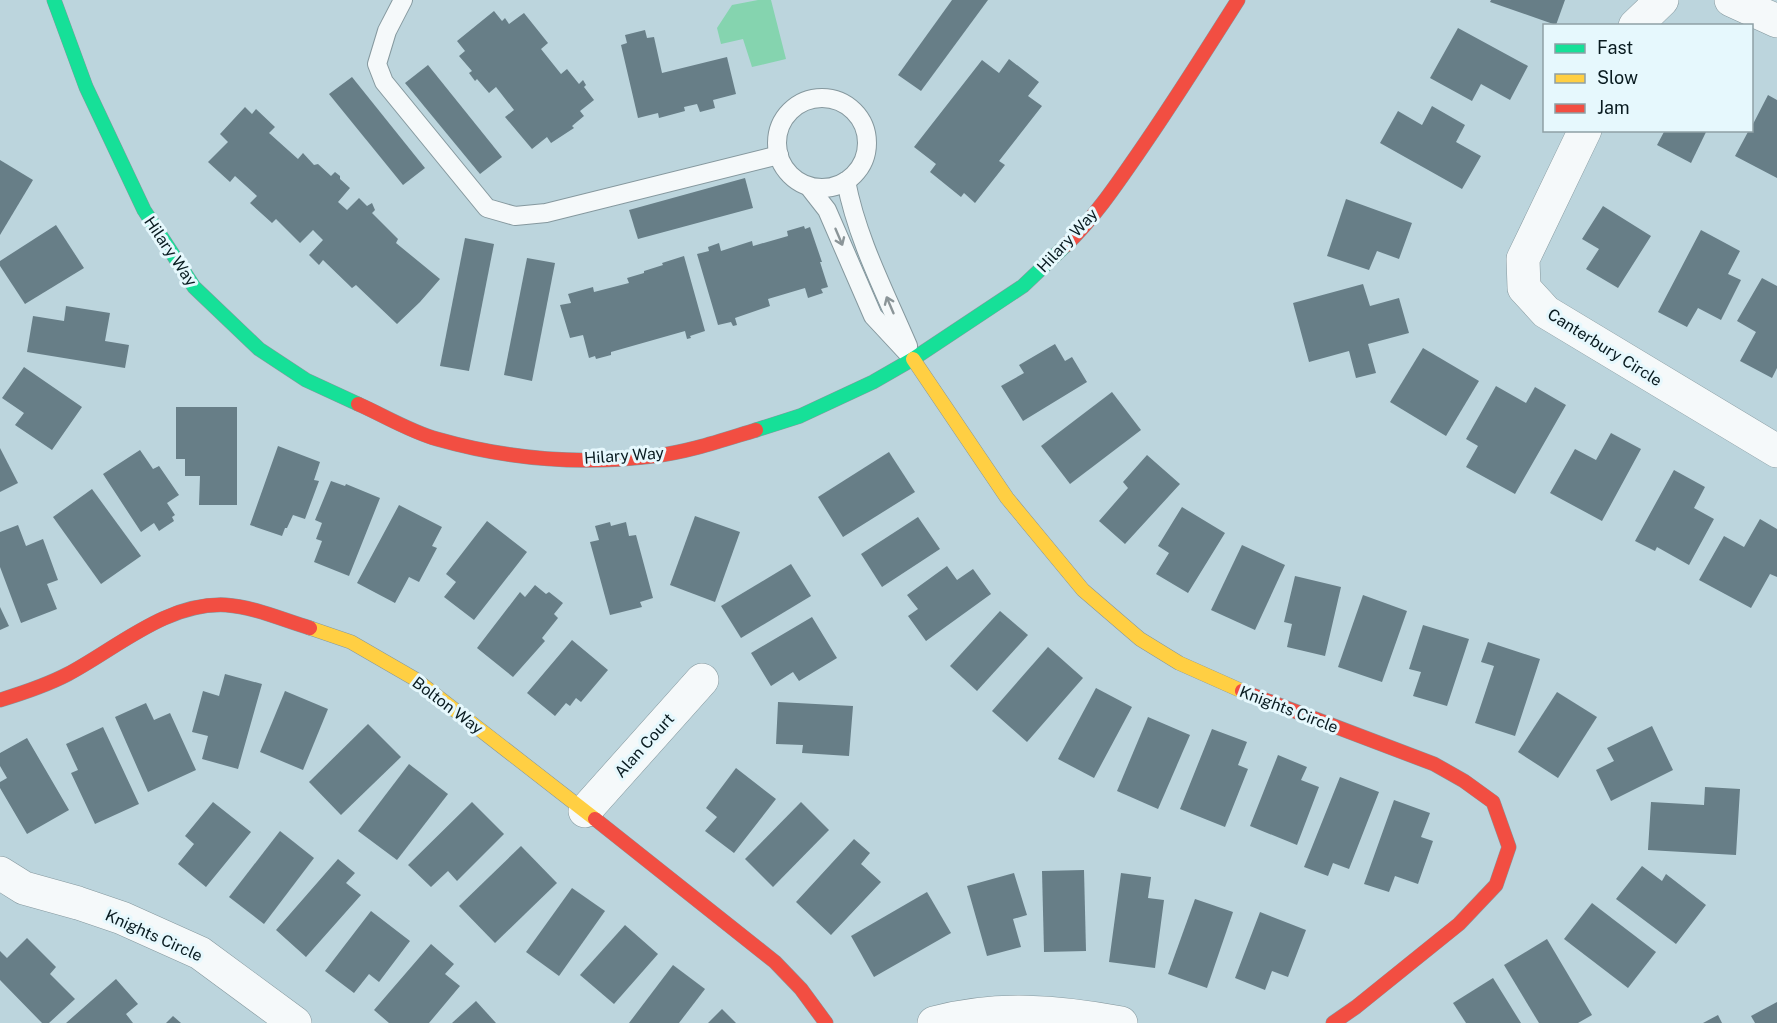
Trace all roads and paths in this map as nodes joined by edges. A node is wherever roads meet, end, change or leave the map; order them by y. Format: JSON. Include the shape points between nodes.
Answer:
{"nodes":[{"id":1,"x":54,"y":0,"type":"edge"},
{"id":2,"x":403,"y":0,"type":"edge"},
{"id":3,"x":1238,"y":0,"type":"edge"},
{"id":4,"x":1662,"y":0,"type":"edge"},
{"id":5,"x":1731,"y":0,"type":"edge"},
{"id":6,"x":1777,"y":21,"type":"edge"},
{"id":7,"x":1637,"y":24,"type":"edge"},
{"id":8,"x":1584,"y":132,"type":"edge"},
{"id":9,"x":778,"y":155,"type":"junction"},
{"id":10,"x":846,"y":181,"type":"junction"},
{"id":11,"x":809,"y":187,"type":"junction"},
{"id":12,"x":913,"y":359,"type":"junction"},
{"id":13,"x":1777,"y":451,"type":"edge"},
{"id":14,"x":702,"y":680,"type":"dead end"},
{"id":15,"x":0,"y":700,"type":"edge"},
{"id":16,"x":585,"y":810,"type":"junction"},
{"id":17,"x":0,"y":873,"type":"edge"},
{"id":18,"x":295,"y":1023,"type":"edge"},
{"id":19,"x":826,"y":1023,"type":"edge"},
{"id":20,"x":934,"y":1023,"type":"edge"},
{"id":21,"x":1121,"y":1023,"type":"edge"},
{"id":22,"x":1333,"y":1023,"type":"edge"}],
"edges":[{"from":1,"to":12,"type":"street","name":"Hilary Way","via":[[86,87],[144,210],[194,287],[259,349],[306,380],[435,439],[535,459],[655,456],[800,416]]},
{"from":2,"to":9,"type":"lane","via":[[387,31],[377,64],[384,82],[487,208],[515,216],[546,213]]},
{"from":3,"to":12,"type":"street","name":"Hilary Way","via":[[1151,135],[1080,231],[1023,286]]},
{"from":4,"to":7,"type":"street"},
{"from":5,"to":6,"type":"street"},
{"from":8,"to":13,"type":"street","name":"Canterbury Circle","via":[[1523,259],[1524,288],[1546,312]]},
{"from":9,"to":10,"type":"lane","via":[[778,130],[797,105],[811,99],[841,102],[854,111],[866,135],[863,160]]},
{"from":9,"to":11,"type":"lane","via":[[787,172]]},
{"from":10,"to":11,"type":"lane","via":[[835,186]]},
{"from":12,"to":10,"type":"lane","one_way":true,"via":[[864,245]]},
{"from":11,"to":12,"type":"lane","one_way":true,"via":[[827,210],[873,316]]},
{"from":12,"to":22,"type":"street","name":"Knights Circle","via":[[1007,498],[1083,590],[1140,639],[1179,663],[1238,689],[1434,764],[1493,802],[1509,847],[1496,885],[1458,924]]},
{"from":14,"to":16,"type":"street","name":"Alan Court"},
{"from":15,"to":16,"type":"street","name":"Bolton Way","via":[[68,674],[164,617],[225,605],[351,642],[415,679]]},
{"from":16,"to":19,"type":"street","name":"Bolton Way","via":[[775,962]]},
{"from":17,"to":18,"type":"street","name":"Knights Circle","via":[[24,888],[122,918],[200,953]]},
{"from":20,"to":21,"type":"street","via":[[992,1012],[1048,1012]]}]}
